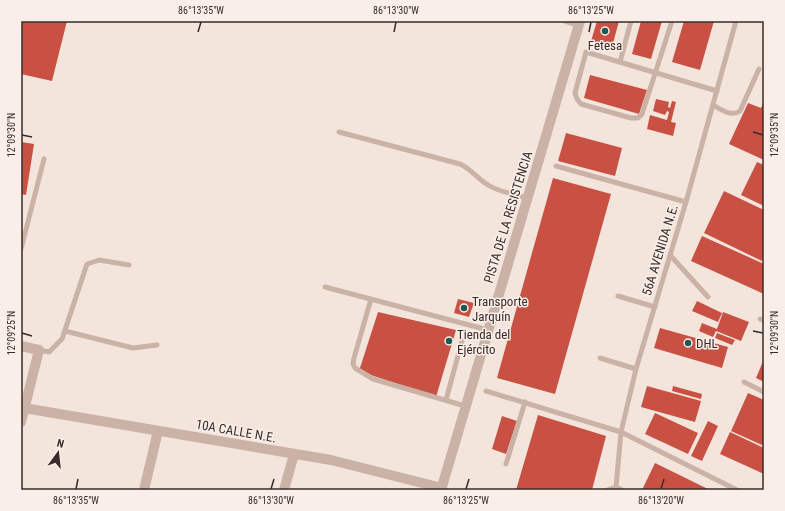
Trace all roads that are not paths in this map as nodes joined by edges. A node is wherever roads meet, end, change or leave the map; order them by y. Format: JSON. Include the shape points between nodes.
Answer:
{"nodes":[{"id":1,"x":565,"y":21,"type":"edge"},
{"id":2,"x":631,"y":21,"type":"edge"},
{"id":3,"x":672,"y":21,"type":"edge"},
{"id":4,"x":736,"y":21,"type":"edge"},
{"id":5,"x":579,"y":23,"type":"edge"},
{"id":6,"x":620,"y":62,"type":"junction"},
{"id":7,"x":759,"y":69,"type":"dead end"},
{"id":8,"x":656,"y":72,"type":"junction"},
{"id":9,"x":717,"y":91,"type":"junction"},
{"id":10,"x":713,"y":105,"type":"junction"},
{"id":11,"x":339,"y":132,"type":"dead end"},
{"id":12,"x":44,"y":159,"type":"dead end"},
{"id":13,"x":556,"y":166,"type":"dead end"},
{"id":14,"x":527,"y":198,"type":"junction"},
{"id":15,"x":686,"y":202,"type":"junction"},
{"id":16,"x":21,"y":249,"type":"edge"},
{"id":17,"x":670,"y":255,"type":"junction"},
{"id":18,"x":129,"y":265,"type":"dead end"},
{"id":19,"x":325,"y":287,"type":"dead end"},
{"id":20,"x":618,"y":296,"type":"dead end"},
{"id":21,"x":708,"y":297,"type":"dead end"},
{"id":22,"x":371,"y":300,"type":"junction"},
{"id":23,"x":655,"y":307,"type":"junction"},
{"id":24,"x":488,"y":330,"type":"junction"},
{"id":25,"x":65,"y":331,"type":"junction"},
{"id":26,"x":462,"y":341,"type":"dead end"},
{"id":27,"x":157,"y":345,"type":"dead end"},
{"id":28,"x":21,"y":346,"type":"edge"},
{"id":29,"x":39,"y":350,"type":"junction"},
{"id":30,"x":600,"y":358,"type":"dead end"},
{"id":31,"x":636,"y":369,"type":"junction"},
{"id":32,"x":744,"y":382,"type":"dead end"},
{"id":33,"x":486,"y":390,"type":"dead end"},
{"id":34,"x":764,"y":392,"type":"edge"},
{"id":35,"x":446,"y":400,"type":"junction"},
{"id":36,"x":525,"y":402,"type":"junction"},
{"id":37,"x":465,"y":406,"type":"junction"},
{"id":38,"x":24,"y":408,"type":"junction"},
{"id":39,"x":21,"y":422,"type":"edge"},
{"id":40,"x":158,"y":431,"type":"junction"},
{"id":41,"x":621,"y":432,"type":"junction"},
{"id":42,"x":294,"y":454,"type":"junction"},
{"id":43,"x":506,"y":464,"type":"dead end"},
{"id":44,"x":616,"y":487,"type":"junction"},
{"id":45,"x":441,"y":489,"type":"edge"},
{"id":46,"x":144,"y":490,"type":"edge"},
{"id":47,"x":284,"y":490,"type":"edge"},
{"id":48,"x":608,"y":490,"type":"edge"},
{"id":49,"x":622,"y":490,"type":"edge"},
{"id":50,"x":737,"y":490,"type":"edge"}],
"edges":[{"from":1,"to":5,"type":"lane"},
{"from":2,"to":6,"type":"lane"},
{"from":3,"to":8,"type":"lane"},
{"from":4,"to":9,"type":"lane","name":"56A AVENIDA N.E."},
{"from":5,"to":14,"type":"street","name":"PISTA DE LA RESISTENCIA"},
{"from":6,"to":8,"type":"lane"},
{"from":6,"to":8,"type":"lane","via":[[586,52],[575,94],[581,104],[638,118],[642,114]]},
{"from":7,"to":10,"type":"lane","via":[[740,111],[735,114],[729,113]]},
{"from":8,"to":9,"type":"lane"},
{"from":9,"to":10,"type":"lane","name":"56A AVENIDA N.E."},
{"from":10,"to":15,"type":"lane","name":"56A AVENIDA N.E."},
{"from":11,"to":14,"type":"lane","via":[[460,164],[495,189]]},
{"from":12,"to":16,"type":"lane"},
{"from":13,"to":15,"type":"lane"},
{"from":14,"to":24,"type":"street","name":"PISTA DE LA RESISTENCIA"},
{"from":15,"to":17,"type":"lane","name":"56A AVENIDA N.E."},
{"from":17,"to":21,"type":"lane"},
{"from":17,"to":23,"type":"lane","name":"56A AVENIDA N.E."},
{"from":18,"to":25,"type":"lane","via":[[99,260],[87,264]]},
{"from":19,"to":22,"type":"lane"},
{"from":20,"to":23,"type":"lane"},
{"from":22,"to":24,"type":"lane"},
{"from":22,"to":35,"type":"lane","via":[[354,358],[355,368],[373,379]]},
{"from":23,"to":31,"type":"lane","name":"56A AVENIDA N.E."},
{"from":24,"to":37,"type":"street","name":"PISTA DE LA RESISTENCIA"},
{"from":25,"to":27,"type":"lane","via":[[133,348]]},
{"from":25,"to":29,"type":"lane","via":[[62,339],[49,352]]},
{"from":26,"to":35,"type":"lane"},
{"from":28,"to":29,"type":"street"},
{"from":29,"to":38,"type":"street"},
{"from":30,"to":31,"type":"lane"},
{"from":31,"to":41,"type":"lane","name":"56A AVENIDA N.E."},
{"from":32,"to":34,"type":"lane"},
{"from":33,"to":36,"type":"lane"},
{"from":35,"to":37,"type":"lane"},
{"from":36,"to":41,"type":"lane"},
{"from":36,"to":43,"type":"lane"},
{"from":37,"to":45,"type":"street","name":"PISTA DE LA RESISTENCIA"},
{"from":38,"to":39,"type":"street"},
{"from":38,"to":40,"type":"street","name":"10A CALLE N.E."},
{"from":40,"to":42,"type":"street","name":"10A CALLE N.E."},
{"from":40,"to":46,"type":"street"},
{"from":41,"to":44,"type":"lane","name":"56A AVENIDA N.E."},
{"from":41,"to":50,"type":"lane"},
{"from":42,"to":45,"type":"street","name":"10A CALLE N.E.","via":[[331,460]]},
{"from":42,"to":47,"type":"street"},
{"from":44,"to":48,"type":"lane"},
{"from":44,"to":49,"type":"lane"}]}
